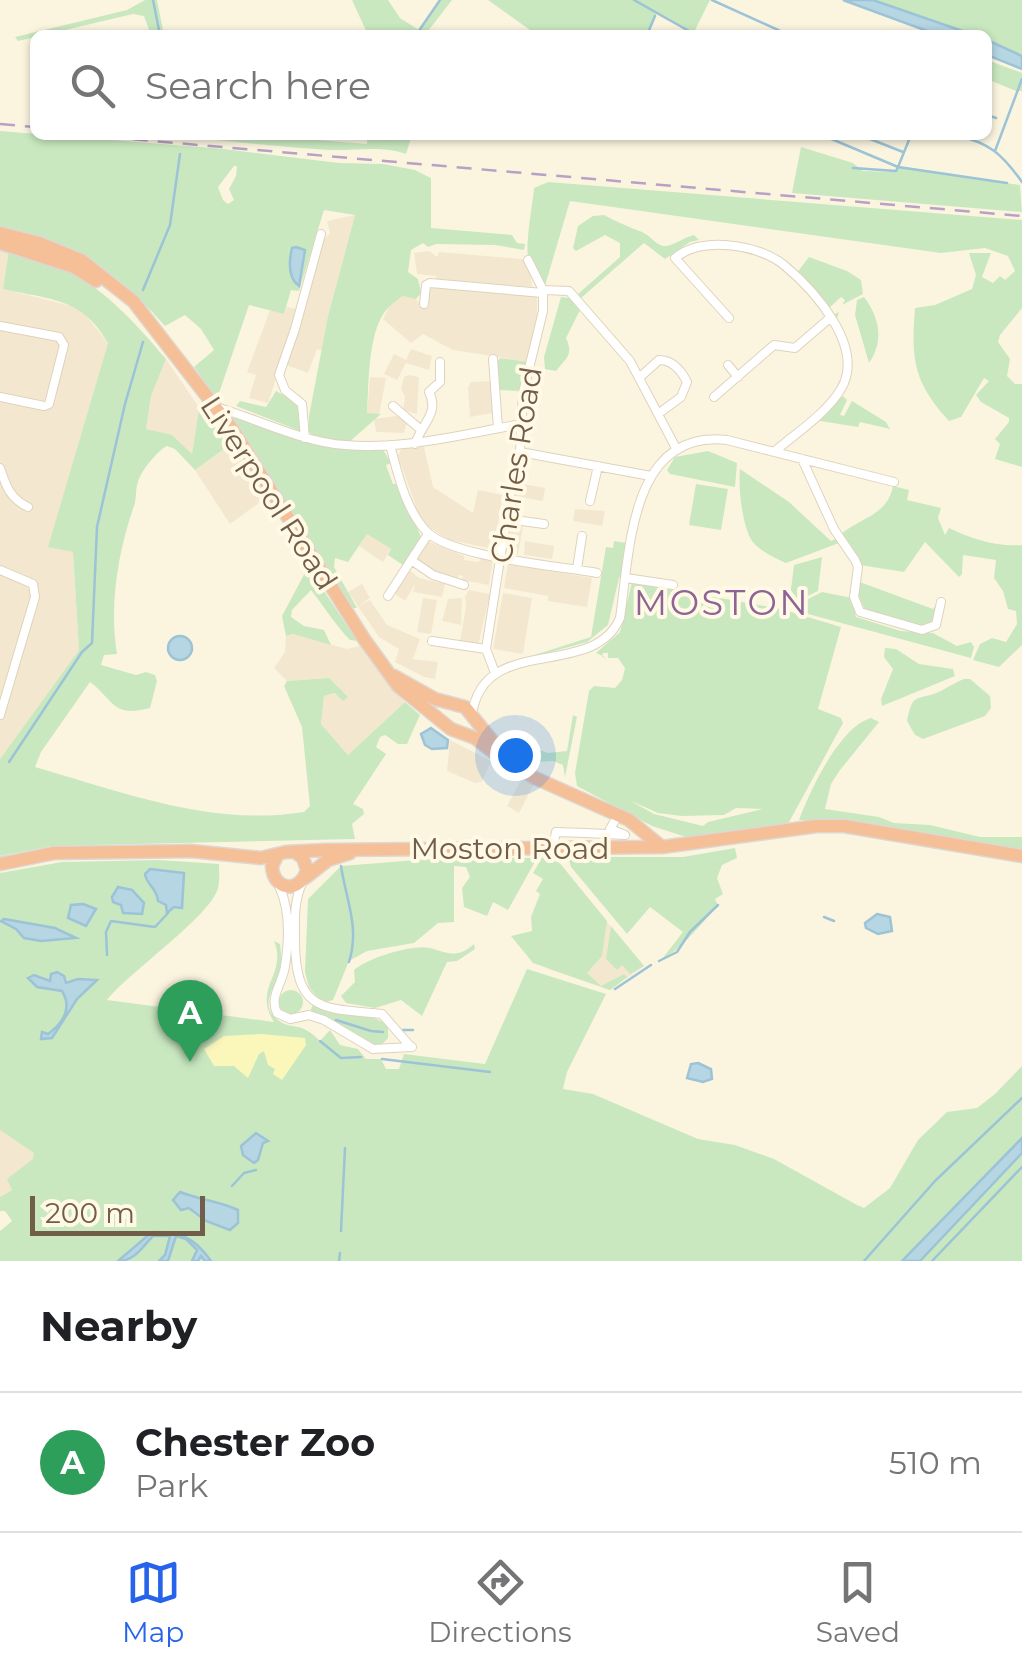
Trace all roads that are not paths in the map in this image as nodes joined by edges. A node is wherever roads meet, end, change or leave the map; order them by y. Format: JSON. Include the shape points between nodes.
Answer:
{"nodes":[{"id":1,"x":0,"y":233,"type":"edge"},
{"id":2,"x":321,"y":234,"type":"dead end"},
{"id":3,"x":0,"y":243,"type":"edge"},
{"id":4,"x":528,"y":260,"type":"dead end"},
{"id":5,"x":543,"y":291,"type":"junction"},
{"id":6,"x":424,"y":304,"type":"dead end"},
{"id":7,"x":729,"y":314,"type":"dead end"},
{"id":8,"x":831,"y":317,"type":"junction"},
{"id":9,"x":145,"y":319,"type":"junction"},
{"id":10,"x":0,"y":326,"type":"edge"},
{"id":11,"x":493,"y":359,"type":"dead end"},
{"id":12,"x":440,"y":362,"type":"dead end"},
{"id":13,"x":728,"y":366,"type":"dead end"},
{"id":14,"x":738,"y":377,"type":"junction"},
{"id":15,"x":639,"y":378,"type":"junction"},
{"id":16,"x":0,"y":397,"type":"edge"},
{"id":17,"x":714,"y":397,"type":"dead end"},
{"id":18,"x":393,"y":406,"type":"dead end"},
{"id":19,"x":216,"y":407,"type":"junction"},
{"id":20,"x":658,"y":414,"type":"junction"},
{"id":21,"x":522,"y":424,"type":"junction"},
{"id":22,"x":498,"y":428,"type":"junction"},
{"id":23,"x":420,"y":429,"type":"junction"},
{"id":24,"x":306,"y":438,"type":"junction"},
{"id":25,"x":415,"y":444,"type":"junction"},
{"id":26,"x":390,"y":445,"type":"junction"},
{"id":27,"x":677,"y":450,"type":"junction"},
{"id":28,"x":520,"y":452,"type":"junction"},
{"id":29,"x":774,"y":452,"type":"junction"},
{"id":30,"x":802,"y":460,"type":"junction"},
{"id":31,"x":598,"y":466,"type":"junction"},
{"id":32,"x":0,"y":468,"type":"edge"},
{"id":33,"x":651,"y":476,"type":"junction"},
{"id":34,"x":894,"y":482,"type":"dead end"},
{"id":35,"x":3,"y":489,"type":"edge"},
{"id":36,"x":590,"y":502,"type":"dead end"},
{"id":37,"x":28,"y":506,"type":"dead end"},
{"id":38,"x":507,"y":519,"type":"junction"},
{"id":39,"x":544,"y":524,"type":"dead end"},
{"id":40,"x":428,"y":534,"type":"junction"},
{"id":41,"x":582,"y":536,"type":"dead end"},
{"id":42,"x":502,"y":556,"type":"junction"},
{"id":43,"x":411,"y":560,"type":"junction"},
{"id":44,"x":577,"y":569,"type":"junction"},
{"id":45,"x":0,"y":570,"type":"edge"},
{"id":46,"x":597,"y":573,"type":"dead end"},
{"id":47,"x":626,"y":578,"type":"junction"},
{"id":48,"x":464,"y":585,"type":"dead end"},
{"id":49,"x":673,"y":586,"type":"dead end"},
{"id":50,"x":388,"y":596,"type":"dead end"},
{"id":51,"x":942,"y":602,"type":"dead end"},
{"id":52,"x":432,"y":640,"type":"dead end"},
{"id":53,"x":486,"y":650,"type":"junction"},
{"id":54,"x":387,"y":672,"type":"junction"},
{"id":55,"x":496,"y":673,"type":"junction"},
{"id":56,"x":478,"y":693,"type":"junction"},
{"id":57,"x":457,"y":705,"type":"junction"},
{"id":58,"x":0,"y":715,"type":"edge"},
{"id":59,"x":472,"y":716,"type":"junction"},
{"id":60,"x":453,"y":729,"type":"junction"},
{"id":61,"x":564,"y":788,"type":"junction"},
{"id":62,"x":619,"y":819,"type":"junction"},
{"id":63,"x":586,"y":833,"type":"junction"},
{"id":64,"x":604,"y":841,"type":"junction"},
{"id":65,"x":703,"y":844,"type":"junction"},
{"id":66,"x":662,"y":847,"type":"junction"},
{"id":67,"x":552,"y":848,"type":"junction"},
{"id":68,"x":586,"y":848,"type":"junction"},
{"id":69,"x":359,"y":850,"type":"junction"},
{"id":70,"x":295,"y":852,"type":"junction"},
{"id":71,"x":232,"y":855,"type":"junction"},
{"id":72,"x":278,"y":856,"type":"junction"},
{"id":73,"x":1022,"y":856,"type":"edge"},
{"id":74,"x":0,"y":864,"type":"edge"},
{"id":75,"x":304,"y":879,"type":"junction"},
{"id":76,"x":275,"y":880,"type":"junction"},
{"id":77,"x":305,"y":993,"type":"junction"},
{"id":78,"x":275,"y":995,"type":"junction"},
{"id":79,"x":301,"y":1016,"type":"junction"},
{"id":80,"x":393,"y":1026,"type":"junction"},
{"id":81,"x":378,"y":1050,"type":"junction"}],
"edges":[{"from":1,"to":9,"type":"highway","name":"Liverpool Road","via":[[81,260],[133,300]]},
{"from":2,"to":24,"type":"street","via":[[279,375],[302,404]]},
{"from":3,"to":9,"type":"highway","name":"Liverpool Road","via":[[74,268]]},
{"from":4,"to":5,"type":"street"},
{"from":5,"to":6,"type":"street","via":[[430,284]]},
{"from":5,"to":15,"type":"street","via":[[569,291]]},
{"from":5,"to":21,"type":"street","name":"Charles Road"},
{"from":7,"to":8,"type":"street","via":[[676,258],[684,250],[718,246],[767,255]]},
{"from":8,"to":14,"type":"street","via":[[796,348],[774,345]]},
{"from":8,"to":29,"type":"street","via":[[846,342],[843,387]]},
{"from":9,"to":19,"type":"highway","name":"Liverpool Road"},
{"from":10,"to":16,"type":"street","via":[[60,337],[64,345],[49,404]]},
{"from":11,"to":22,"type":"street"},
{"from":12,"to":23,"type":"street","via":[[440,382],[428,397],[431,414]]},
{"from":13,"to":14,"type":"street"},
{"from":14,"to":17,"type":"street"},
{"from":15,"to":20,"type":"street"},
{"from":15,"to":20,"type":"street","via":[[660,360],[683,374],[680,398]]},
{"from":18,"to":23,"type":"street"},
{"from":19,"to":24,"type":"street"},
{"from":19,"to":54,"type":"highway","name":"Liverpool Road"},
{"from":20,"to":27,"type":"street"},
{"from":21,"to":22,"type":"street"},
{"from":21,"to":28,"type":"street","name":"Charles Road"},
{"from":22,"to":25,"type":"street"},
{"from":23,"to":25,"type":"street"},
{"from":24,"to":26,"type":"street"},
{"from":25,"to":26,"type":"street"},
{"from":26,"to":40,"type":"street","via":[[407,500]]},
{"from":27,"to":29,"type":"street","via":[[713,438]]},
{"from":27,"to":33,"type":"street"},
{"from":28,"to":31,"type":"street"},
{"from":28,"to":38,"type":"street","name":"Charles Road"},
{"from":29,"to":30,"type":"street"},
{"from":30,"to":34,"type":"street"},
{"from":30,"to":51,"type":"street","via":[[855,560],[860,612],[922,630],[936,625]]},
{"from":31,"to":33,"type":"street"},
{"from":31,"to":36,"type":"street"},
{"from":32,"to":35,"type":"street"},
{"from":33,"to":47,"type":"street","via":[[640,496]]},
{"from":35,"to":37,"type":"street"},
{"from":38,"to":39,"type":"street"},
{"from":38,"to":42,"type":"street","name":"Charles Road"},
{"from":40,"to":42,"type":"street"},
{"from":40,"to":43,"type":"street"},
{"from":41,"to":44,"type":"street"},
{"from":42,"to":44,"type":"street"},
{"from":42,"to":53,"type":"street","name":"Charles Road"},
{"from":43,"to":48,"type":"street"},
{"from":43,"to":50,"type":"street"},
{"from":44,"to":46,"type":"street"},
{"from":45,"to":58,"type":"street","via":[[28,580],[35,597]]},
{"from":47,"to":49,"type":"street"},
{"from":47,"to":55,"type":"street","via":[[620,618],[604,642]]},
{"from":52,"to":53,"type":"street"},
{"from":53,"to":55,"type":"street"},
{"from":54,"to":57,"type":"highway","name":"Liverpool Road"},
{"from":54,"to":60,"type":"highway","name":"Liverpool Road"},
{"from":55,"to":56,"type":"street"},
{"from":56,"to":57,"type":"street"},
{"from":56,"to":59,"type":"street"},
{"from":57,"to":59,"type":"highway"},
{"from":57,"to":60,"type":"highway","via":[[446,714]]},
{"from":59,"to":60,"type":"highway","via":[[467,729]]},
{"from":59,"to":61,"type":"highway","name":"Liverpool Road","via":[[504,751]]},
{"from":60,"to":61,"type":"highway","name":"Liverpool Road"},
{"from":61,"to":62,"type":"highway","name":"Liverpool Road"},
{"from":62,"to":64,"type":"street"},
{"from":62,"to":64,"type":"street","via":[[610,829],[624,835]]},
{"from":62,"to":65,"type":"highway"},
{"from":62,"to":66,"type":"highway","name":"Liverpool Road"},
{"from":63,"to":64,"type":"street"},
{"from":63,"to":67,"type":"street","via":[[556,832]]},
{"from":63,"to":68,"type":"street"},
{"from":64,"to":66,"type":"highway","name":"Moston Road"},
{"from":64,"to":68,"type":"highway","name":"Moston Road"},
{"from":65,"to":66,"type":"highway"},
{"from":65,"to":73,"type":"highway","via":[[844,826]]},
{"from":67,"to":68,"type":"highway","name":"Moston Road"},
{"from":67,"to":69,"type":"highway","name":"Moston Road"},
{"from":69,"to":70,"type":"highway","name":"Moston Road"},
{"from":69,"to":75,"type":"highway","name":"Moston Road","via":[[328,860]]},
{"from":70,"to":72,"type":"highway"},
{"from":70,"to":75,"type":"highway","via":[[306,862]]},
{"from":71,"to":72,"type":"highway"},
{"from":71,"to":74,"type":"highway","via":[[54,853]]},
{"from":71,"to":76,"type":"highway"},
{"from":72,"to":76,"type":"highway"},
{"from":75,"to":76,"type":"highway","via":[[288,887]]},
{"from":75,"to":77,"type":"street","via":[[295,903],[295,955]]},
{"from":76,"to":78,"type":"street","via":[[286,904],[287,935]]},
{"from":77,"to":78,"type":"street","via":[[288,985]]},
{"from":77,"to":79,"type":"street"},
{"from":77,"to":80,"type":"street","via":[[324,1007],[382,1014]]},
{"from":78,"to":79,"type":"street","via":[[280,1015]]},
{"from":79,"to":81,"type":"street","via":[[324,1020]]},
{"from":80,"to":81,"type":"street","via":[[390,1042]]},
{"from":80,"to":81,"type":"street","via":[[412,1047]]}]}
